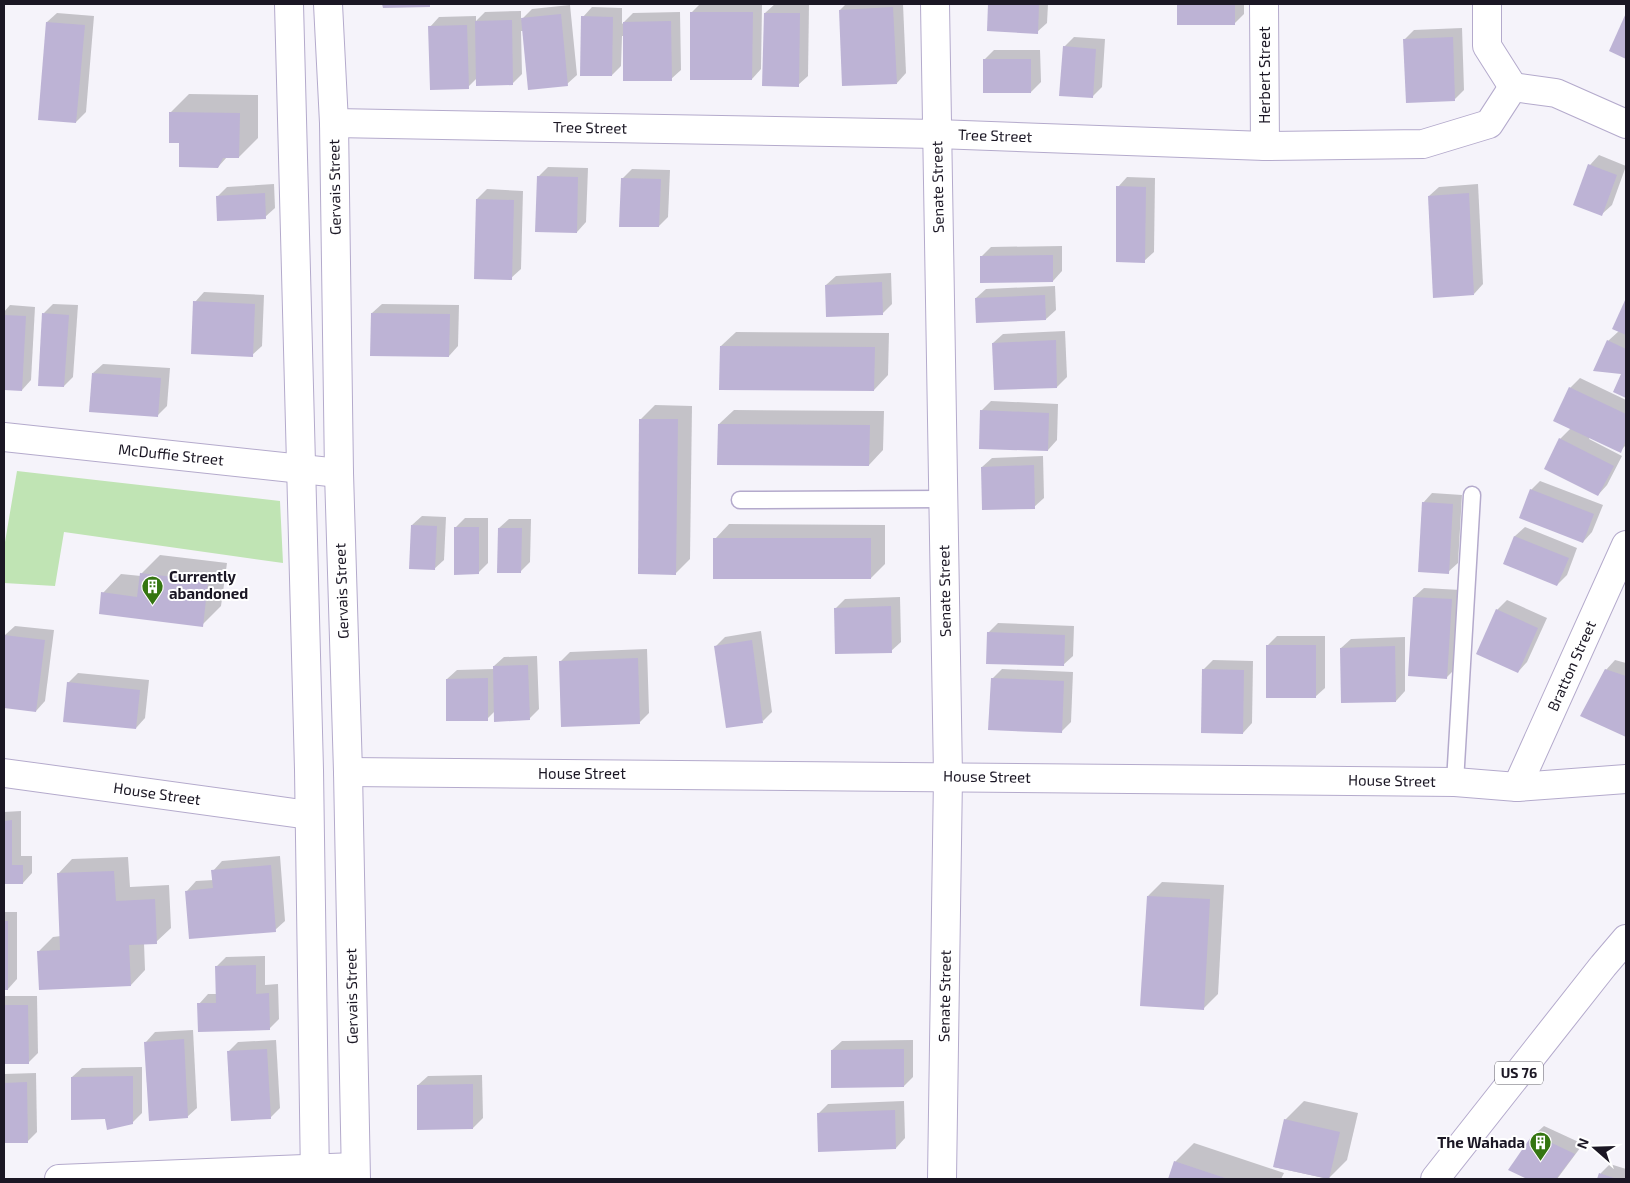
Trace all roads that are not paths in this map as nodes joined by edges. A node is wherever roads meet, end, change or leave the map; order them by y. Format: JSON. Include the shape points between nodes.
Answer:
{"nodes":[{"id":1,"x":289,"y":4,"type":"edge"},
{"id":2,"x":328,"y":4,"type":"edge"},
{"id":3,"x":935,"y":4,"type":"edge"},
{"id":4,"x":1264,"y":4,"type":"edge"},
{"id":5,"x":1487,"y":4,"type":"edge"},
{"id":6,"x":1513,"y":87,"type":"junction"},
{"id":7,"x":334,"y":123,"type":"junction"},
{"id":8,"x":1626,"y":124,"type":"edge"},
{"id":9,"x":937,"y":134,"type":"junction"},
{"id":10,"x":1265,"y":146,"type":"junction"},
{"id":11,"x":4,"y":437,"type":"edge"},
{"id":12,"x":300,"y":470,"type":"junction"},
{"id":13,"x":338,"y":473,"type":"junction"},
{"id":14,"x":1472,"y":495,"type":"dead end"},
{"id":15,"x":943,"y":499,"type":"junction"},
{"id":16,"x":740,"y":500,"type":"dead end"},
{"id":17,"x":1626,"y":545,"type":"edge"},
{"id":18,"x":348,"y":772,"type":"junction"},
{"id":19,"x":4,"y":773,"type":"edge"},
{"id":20,"x":948,"y":776,"type":"junction"},
{"id":21,"x":1626,"y":779,"type":"edge"},
{"id":22,"x":1455,"y":782,"type":"junction"},
{"id":23,"x":1517,"y":787,"type":"junction"},
{"id":24,"x":309,"y":815,"type":"junction"},
{"id":25,"x":1626,"y":938,"type":"edge"},
{"id":26,"x":355,"y":1173,"type":"edge"},
{"id":27,"x":315,"y":1174,"type":"edge"},
{"id":28,"x":174,"y":1177,"type":"edge"},
{"id":29,"x":60,"y":1179,"type":"edge"},
{"id":30,"x":942,"y":1179,"type":"edge"},
{"id":31,"x":1435,"y":1179,"type":"edge"}],
"edges":[{"from":1,"to":12,"type":"street"},
{"from":2,"to":7,"type":"street","name":"Gervais Street"},
{"from":3,"to":9,"type":"street","name":"Senate Street"},
{"from":4,"to":10,"type":"street","name":"Herbert Street"},
{"from":5,"to":6,"type":"street","via":[[1488,46]]},
{"from":6,"to":8,"type":"street","via":[[1556,93]]},
{"from":6,"to":10,"type":"street","name":"Tree Street","via":[[1489,124],[1423,144]]},
{"from":7,"to":9,"type":"street","name":"Tree Street"},
{"from":7,"to":13,"type":"street","name":"Gervais Street"},
{"from":9,"to":10,"type":"street","name":"Tree Street"},
{"from":9,"to":15,"type":"street","name":"Senate Street"},
{"from":11,"to":12,"type":"street","name":"McDuffie Street"},
{"from":12,"to":13,"type":"street","name":"McDuffie Street"},
{"from":12,"to":24,"type":"street"},
{"from":13,"to":18,"type":"street","name":"Gervais Street"},
{"from":14,"to":22,"type":"lane"},
{"from":15,"to":16,"type":"lane"},
{"from":15,"to":20,"type":"street","name":"Senate Street"},
{"from":17,"to":23,"type":"street","name":"Bratton Street"},
{"from":18,"to":20,"type":"street","name":"House Street"},
{"from":18,"to":26,"type":"street","name":"Gervais Street"},
{"from":19,"to":24,"type":"street","name":"House Street"},
{"from":20,"to":22,"type":"street","name":"House Street"},
{"from":20,"to":30,"type":"street","name":"Senate Street"},
{"from":21,"to":23,"type":"street","name":"House Street"},
{"from":22,"to":23,"type":"street","name":"House Street"},
{"from":24,"to":27,"type":"street"},
{"from":25,"to":31,"type":"street","number":"US 76"},
{"from":26,"to":27,"type":"street"},
{"from":27,"to":28,"type":"street"},
{"from":28,"to":29,"type":"street"}]}
